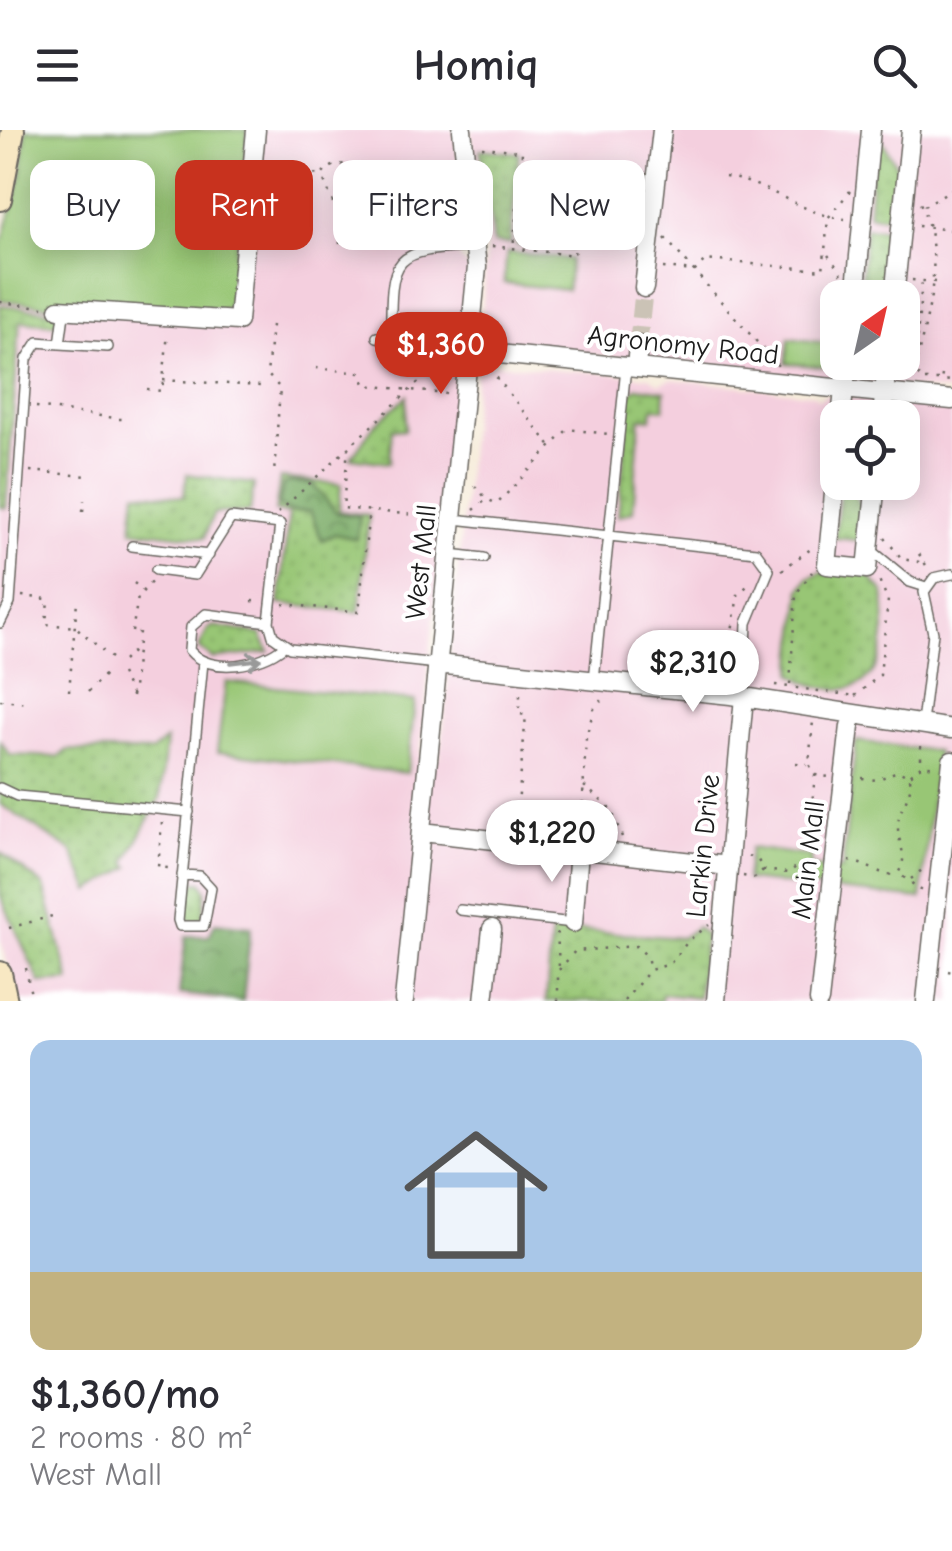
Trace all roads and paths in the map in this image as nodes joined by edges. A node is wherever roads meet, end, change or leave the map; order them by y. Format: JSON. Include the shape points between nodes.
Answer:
{"nodes":[{"id":1,"x":13,"y":130,"type":"edge"},
{"id":2,"x":256,"y":130,"type":"edge"},
{"id":3,"x":462,"y":130,"type":"edge"},
{"id":4,"x":662,"y":130,"type":"edge"},
{"id":5,"x":871,"y":130,"type":"edge"},
{"id":6,"x":910,"y":130,"type":"edge"},
{"id":7,"x":475,"y":146,"type":"dead end"},
{"id":8,"x":468,"y":160,"type":"edge"},
{"id":9,"x":521,"y":160,"type":"edge"},
{"id":10,"x":333,"y":166,"type":"edge"},
{"id":11,"x":868,"y":170,"type":"junction"},
{"id":12,"x":313,"y":174,"type":"edge"},
{"id":13,"x":322,"y":175,"type":"junction"},
{"id":14,"x":725,"y":177,"type":"dead end"},
{"id":15,"x":952,"y":189,"type":"edge"},
{"id":16,"x":0,"y":199,"type":"edge"},
{"id":17,"x":333,"y":205,"type":"edge"},
{"id":18,"x":828,"y":218,"type":"junction"},
{"id":19,"x":862,"y":220,"type":"junction"},
{"id":20,"x":651,"y":222,"type":"junction"},
{"id":21,"x":901,"y":224,"type":"junction"},
{"id":22,"x":931,"y":228,"type":"junction"},
{"id":23,"x":952,"y":230,"type":"edge"},
{"id":24,"x":493,"y":247,"type":"edge"},
{"id":25,"x":513,"y":248,"type":"edge"},
{"id":26,"x":426,"y":250,"type":"edge"},
{"id":27,"x":483,"y":250,"type":"edge"},
{"id":28,"x":530,"y":250,"type":"edge"},
{"id":29,"x":574,"y":250,"type":"edge"},
{"id":30,"x":825,"y":251,"type":"junction"},
{"id":31,"x":646,"y":266,"type":"junction"},
{"id":32,"x":695,"y":272,"type":"junction"},
{"id":33,"x":845,"y":280,"type":"edge"},
{"id":34,"x":856,"y":280,"type":"edge"},
{"id":35,"x":896,"y":280,"type":"edge"},
{"id":36,"x":934,"y":282,"type":"junction"},
{"id":37,"x":644,"y":288,"type":"tunnel mouth"},
{"id":38,"x":0,"y":302,"type":"edge"},
{"id":39,"x":920,"y":303,"type":"edge"},
{"id":40,"x":62,"y":308,"type":"junction"},
{"id":41,"x":170,"y":316,"type":"junction"},
{"id":42,"x":272,"y":325,"type":"dead end"},
{"id":43,"x":378,"y":336,"type":"dead end"},
{"id":44,"x":755,"y":338,"type":"junction"},
{"id":45,"x":391,"y":339,"type":"junction"},
{"id":46,"x":403,"y":341,"type":"dead end"},
{"id":47,"x":60,"y":344,"type":"junction"},
{"id":48,"x":920,"y":344,"type":"edge"},
{"id":49,"x":638,"y":345,"type":"tunnel mouth"},
{"id":50,"x":108,"y":347,"type":"dead end"},
{"id":51,"x":463,"y":352,"type":"junction"},
{"id":52,"x":750,"y":366,"type":"dead end"},
{"id":53,"x":316,"y":368,"type":"dead end"},
{"id":54,"x":489,"y":368,"type":"dead end"},
{"id":55,"x":631,"y":368,"type":"junction"},
{"id":56,"x":780,"y":368,"type":"dead end"},
{"id":57,"x":920,"y":377,"type":"edge"},
{"id":58,"x":163,"y":380,"type":"junction"},
{"id":59,"x":845,"y":380,"type":"edge"},
{"id":60,"x":885,"y":380,"type":"edge"},
{"id":61,"x":913,"y":380,"type":"edge"},
{"id":62,"x":952,"y":381,"type":"edge"},
{"id":63,"x":262,"y":386,"type":"dead end"},
{"id":64,"x":912,"y":386,"type":"dead end"},
{"id":65,"x":147,"y":389,"type":"dead end"},
{"id":66,"x":408,"y":390,"type":"junction"},
{"id":67,"x":844,"y":390,"type":"junction"},
{"id":68,"x":884,"y":394,"type":"junction"},
{"id":69,"x":453,"y":395,"type":"dead end"},
{"id":70,"x":843,"y":400,"type":"edge"},
{"id":71,"x":884,"y":400,"type":"edge"},
{"id":72,"x":952,"y":400,"type":"edge"},
{"id":73,"x":24,"y":404,"type":"junction"},
{"id":74,"x":119,"y":419,"type":"dead end"},
{"id":75,"x":619,"y":435,"type":"junction"},
{"id":76,"x":348,"y":445,"type":"junction"},
{"id":77,"x":552,"y":448,"type":"junction"},
{"id":78,"x":19,"y":470,"type":"junction"},
{"id":79,"x":274,"y":474,"type":"dead end"},
{"id":80,"x":86,"y":476,"type":"dead end"},
{"id":81,"x":475,"y":486,"type":"dead end"},
{"id":82,"x":487,"y":499,"type":"junction"},
{"id":83,"x":84,"y":500,"type":"dead end"},
{"id":84,"x":833,"y":500,"type":"edge"},
{"id":85,"x":874,"y":500,"type":"edge"},
{"id":86,"x":476,"y":508,"type":"dead end"},
{"id":87,"x":369,"y":510,"type":"junction"},
{"id":88,"x":83,"y":512,"type":"dead end"},
{"id":89,"x":416,"y":516,"type":"dead end"},
{"id":90,"x":454,"y":520,"type":"junction"},
{"id":91,"x":261,"y":522,"type":"junction"},
{"id":92,"x":609,"y":535,"type":"junction"},
{"id":93,"x":886,"y":539,"type":"dead end"},
{"id":94,"x":829,"y":545,"type":"junction"},
{"id":95,"x":132,"y":546,"type":"dead end"},
{"id":96,"x":868,"y":549,"type":"junction"},
{"id":97,"x":450,"y":554,"type":"junction"},
{"id":98,"x":920,"y":554,"type":"dead end"},
{"id":99,"x":209,"y":555,"type":"junction"},
{"id":100,"x":484,"y":558,"type":"dead end"},
{"id":101,"x":925,"y":563,"type":"junction"},
{"id":102,"x":826,"y":565,"type":"junction"},
{"id":103,"x":778,"y":572,"type":"dead end"},
{"id":104,"x":952,"y":574,"type":"edge"},
{"id":105,"x":157,"y":575,"type":"joint"},
{"id":106,"x":932,"y":575,"type":"junction"},
{"id":107,"x":754,"y":581,"type":"dead end"},
{"id":108,"x":134,"y":583,"type":"dead end"},
{"id":109,"x":926,"y":587,"type":"junction"},
{"id":110,"x":144,"y":592,"type":"junction"},
{"id":111,"x":888,"y":592,"type":"dead end"},
{"id":112,"x":16,"y":595,"type":"dead end"},
{"id":113,"x":77,"y":601,"type":"dead end"},
{"id":114,"x":252,"y":601,"type":"dead end"},
{"id":115,"x":272,"y":603,"type":"junction"},
{"id":116,"x":268,"y":622,"type":"junction"},
{"id":117,"x":0,"y":623,"type":"edge"},
{"id":118,"x":76,"y":627,"type":"junction"},
{"id":119,"x":132,"y":632,"type":"dead end"},
{"id":120,"x":139,"y":632,"type":"dead end"},
{"id":121,"x":284,"y":646,"type":"junction"},
{"id":122,"x":138,"y":647,"type":"junction"},
{"id":123,"x":111,"y":658,"type":"dead end"},
{"id":124,"x":123,"y":661,"type":"dead end"},
{"id":125,"x":203,"y":662,"type":"junction"},
{"id":126,"x":437,"y":664,"type":"junction"},
{"id":127,"x":108,"y":671,"type":"dead end"},
{"id":128,"x":121,"y":674,"type":"dead end"},
{"id":129,"x":724,"y":679,"type":"dead end"},
{"id":130,"x":600,"y":685,"type":"junction"},
{"id":131,"x":69,"y":691,"type":"dead end"},
{"id":132,"x":88,"y":692,"type":"dead end"},
{"id":133,"x":520,"y":695,"type":"dead end"},
{"id":134,"x":855,"y":696,"type":"junction"},
{"id":135,"x":744,"y":697,"type":"junction"},
{"id":136,"x":0,"y":700,"type":"edge"},
{"id":137,"x":29,"y":703,"type":"dead end"},
{"id":138,"x":853,"y":704,"type":"dead end"},
{"id":139,"x":812,"y":720,"type":"dead end"},
{"id":140,"x":850,"y":726,"type":"dead end"},
{"id":141,"x":922,"y":726,"type":"junction"},
{"id":142,"x":952,"y":729,"type":"edge"},
{"id":143,"x":920,"y":746,"type":"dead end"},
{"id":144,"x":796,"y":763,"type":"dead end"},
{"id":145,"x":808,"y":764,"type":"junction"},
{"id":146,"x":944,"y":764,"type":"edge"},
{"id":147,"x":922,"y":765,"type":"junction"},
{"id":148,"x":909,"y":776,"type":"junction"},
{"id":149,"x":851,"y":777,"type":"dead end"},
{"id":150,"x":583,"y":785,"type":"junction"},
{"id":151,"x":0,"y":788,"type":"edge"},
{"id":152,"x":545,"y":802,"type":"dead end"},
{"id":153,"x":905,"y":804,"type":"junction"},
{"id":154,"x":910,"y":809,"type":"dead end"},
{"id":155,"x":162,"y":810,"type":"junction"},
{"id":156,"x":189,"y":812,"type":"junction"},
{"id":157,"x":543,"y":816,"type":"junction"},
{"id":158,"x":803,"y":818,"type":"dead end"},
{"id":159,"x":811,"y":818,"type":"junction"},
{"id":160,"x":542,"y":831,"type":"dead end"},
{"id":161,"x":422,"y":832,"type":"junction"},
{"id":162,"x":577,"y":843,"type":"junction"},
{"id":163,"x":620,"y":855,"type":"junction"},
{"id":164,"x":733,"y":864,"type":"junction"},
{"id":165,"x":836,"y":864,"type":"junction"},
{"id":166,"x":812,"y":865,"type":"junction"},
{"id":167,"x":763,"y":870,"type":"junction"},
{"id":168,"x":183,"y":872,"type":"junction"},
{"id":169,"x":898,"y":873,"type":"junction"},
{"id":170,"x":910,"y":880,"type":"junction"},
{"id":171,"x":935,"y":880,"type":"edge"},
{"id":172,"x":460,"y":910,"type":"dead end"},
{"id":173,"x":56,"y":915,"type":"dead end"},
{"id":174,"x":573,"y":924,"type":"joint"},
{"id":175,"x":723,"y":926,"type":"junction"},
{"id":176,"x":10,"y":928,"type":"dead end"},
{"id":177,"x":492,"y":929,"type":"dead end"},
{"id":178,"x":26,"y":968,"type":"dead end"},
{"id":179,"x":650,"y":970,"type":"junction"},
{"id":180,"x":0,"y":974,"type":"edge"},
{"id":181,"x":6,"y":1001,"type":"edge"},
{"id":182,"x":32,"y":1001,"type":"edge"},
{"id":183,"x":404,"y":1001,"type":"edge"},
{"id":184,"x":484,"y":1001,"type":"edge"},
{"id":185,"x":558,"y":1001,"type":"edge"},
{"id":186,"x":624,"y":1001,"type":"edge"},
{"id":187,"x":716,"y":1001,"type":"edge"},
{"id":188,"x":819,"y":1001,"type":"edge"},
{"id":189,"x":926,"y":1001,"type":"edge"}],
"edges":[{"from":1,"to":16,"type":"street"},
{"from":2,"to":41,"type":"street","via":[[238,322]]},
{"from":3,"to":8,"type":"street","name":"West Mall"},
{"from":4,"to":20,"type":"street"},
{"from":5,"to":11,"type":"street"},
{"from":6,"to":21,"type":"street"},
{"from":7,"to":9,"type":"path","via":[[522,150]]},
{"from":10,"to":13,"type":"path"},
{"from":11,"to":18,"type":"path"},
{"from":11,"to":19,"type":"street"},
{"from":12,"to":13,"type":"path"},
{"from":13,"to":17,"type":"path"},
{"from":14,"to":18,"type":"path","via":[[744,179]]},
{"from":15,"to":22,"type":"path","via":[[922,206]]},
{"from":18,"to":19,"type":"path"},
{"from":18,"to":30,"type":"path"},
{"from":19,"to":34,"type":"street"},
{"from":20,"to":31,"type":"street"},
{"from":20,"to":32,"type":"path"},
{"from":21,"to":22,"type":"path"},
{"from":21,"to":35,"type":"street"},
{"from":22,"to":23,"type":"path"},
{"from":22,"to":36,"type":"path"},
{"from":24,"to":25,"type":"path"},
{"from":26,"to":45,"type":"lane","via":[[401,259]]},
{"from":27,"to":51,"type":"street","name":"West Mall"},
{"from":28,"to":29,"type":"path"},
{"from":30,"to":32,"type":"path","via":[[822,270],[705,260]]},
{"from":30,"to":33,"type":"path"},
{"from":31,"to":32,"type":"path"},
{"from":31,"to":37,"type":"street"},
{"from":32,"to":44,"type":"path"},
{"from":36,"to":39,"type":"path","via":[[922,281]]},
{"from":36,"to":48,"type":"path"},
{"from":38,"to":40,"type":"path"},
{"from":40,"to":41,"type":"street"},
{"from":40,"to":47,"type":"lane"},
{"from":41,"to":58,"type":"path"},
{"from":42,"to":79,"type":"path","via":[[268,374],[280,388]]},
{"from":43,"to":45,"type":"lane"},
{"from":44,"to":52,"type":"path"},
{"from":44,"to":56,"type":"path"},
{"from":45,"to":46,"type":"lane"},
{"from":47,"to":50,"type":"lane"},
{"from":47,"to":73,"type":"lane","via":[[38,342],[27,359]]},
{"from":49,"to":55,"type":"street"},
{"from":51,"to":55,"type":"street","name":"Agronomy Road"},
{"from":51,"to":66,"type":"path","via":[[451,352]]},
{"from":51,"to":90,"type":"street","name":"West Mall","via":[[464,463]]},
{"from":53,"to":66,"type":"path","via":[[360,373],[366,385]]},
{"from":54,"to":77,"type":"path"},
{"from":55,"to":67,"type":"street","name":"Agronomy Road"},
{"from":55,"to":75,"type":"lane"},
{"from":57,"to":62,"type":"path"},
{"from":58,"to":63,"type":"path"},
{"from":58,"to":65,"type":"path","via":[[162,390]]},
{"from":59,"to":67,"type":"street"},
{"from":60,"to":68,"type":"street"},
{"from":61,"to":64,"type":"path"},
{"from":66,"to":69,"type":"path"},
{"from":66,"to":76,"type":"path"},
{"from":67,"to":68,"type":"street","name":"Agronomy Road"},
{"from":67,"to":70,"type":"street"},
{"from":68,"to":71,"type":"street"},
{"from":68,"to":72,"type":"street","name":"Agronomy Road"},
{"from":73,"to":74,"type":"path"},
{"from":73,"to":78,"type":"lane"},
{"from":75,"to":77,"type":"path","via":[[568,430]]},
{"from":75,"to":92,"type":"lane"},
{"from":76,"to":87,"type":"path","via":[[342,508]]},
{"from":76,"to":91,"type":"path","via":[[278,514]]},
{"from":77,"to":82,"type":"path","via":[[498,504]]},
{"from":78,"to":80,"type":"path"},
{"from":78,"to":117,"type":"lane","via":[[10,603]]},
{"from":81,"to":82,"type":"path"},
{"from":82,"to":86,"type":"path"},
{"from":83,"to":88,"type":"path"},
{"from":84,"to":94,"type":"street"},
{"from":85,"to":96,"type":"street"},
{"from":87,"to":89,"type":"path"},
{"from":87,"to":115,"type":"path","via":[[359,612]]},
{"from":90,"to":92,"type":"lane"},
{"from":90,"to":97,"type":"street","name":"West Mall"},
{"from":91,"to":99,"type":"lane","via":[[231,518]]},
{"from":91,"to":115,"type":"lane","via":[[280,524]]},
{"from":92,"to":130,"type":"lane"},
{"from":92,"to":135,"type":"lane","via":[[750,550],[766,560],[765,583],[746,623]]},
{"from":93,"to":101,"type":"path","via":[[902,559]]},
{"from":94,"to":102,"type":"street"},
{"from":94,"to":103,"type":"path"},
{"from":95,"to":99,"type":"lane"},
{"from":96,"to":102,"type":"street","via":[[866,569]]},
{"from":96,"to":109,"type":"lane"},
{"from":97,"to":100,"type":"lane"},
{"from":97,"to":126,"type":"street","name":"West Mall"},
{"from":98,"to":101,"type":"path"},
{"from":99,"to":105,"type":"lane","via":[[195,575]]},
{"from":101,"to":106,"type":"path"},
{"from":102,"to":134,"type":"path","via":[[798,586],[790,684]]},
{"from":104,"to":106,"type":"lane"},
{"from":105,"to":110,"type":"path"},
{"from":106,"to":109,"type":"lane"},
{"from":107,"to":129,"type":"path","via":[[738,595]]},
{"from":108,"to":110,"type":"path"},
{"from":109,"to":141,"type":"lane","via":[[933,633]]},
{"from":110,"to":119,"type":"path"},
{"from":111,"to":134,"type":"path","via":[[880,675]]},
{"from":112,"to":118,"type":"path","via":[[48,599],[46,624]]},
{"from":113,"to":118,"type":"path"},
{"from":114,"to":115,"type":"path"},
{"from":115,"to":116,"type":"lane"},
{"from":116,"to":121,"type":"lane"},
{"from":116,"to":125,"type":"lane","via":[[201,617],[188,638],[189,650]]},
{"from":118,"to":123,"type":"path"},
{"from":118,"to":131,"type":"path"},
{"from":120,"to":122,"type":"path"},
{"from":125,"to":121,"type":"lane","one_way":true,"via":[[271,658]]},
{"from":121,"to":126,"type":"lane"},
{"from":122,"to":124,"type":"path"},
{"from":122,"to":128,"type":"path","via":[[132,697]]},
{"from":125,"to":156,"type":"lane"},
{"from":126,"to":130,"type":"street"},
{"from":126,"to":161,"type":"street","name":"West Mall"},
{"from":127,"to":132,"type":"path"},
{"from":130,"to":135,"type":"street"},
{"from":130,"to":150,"type":"path","via":[[601,705],[586,737]]},
{"from":133,"to":157,"type":"path","via":[[518,714],[526,715],[518,805],[531,817]]},
{"from":134,"to":138,"type":"path"},
{"from":135,"to":141,"type":"street"},
{"from":135,"to":164,"type":"street","name":"Larkin Drive"},
{"from":136,"to":137,"type":"path"},
{"from":139,"to":145,"type":"path"},
{"from":140,"to":165,"type":"street","name":"Main Mall"},
{"from":141,"to":142,"type":"street"},
{"from":143,"to":147,"type":"path"},
{"from":144,"to":145,"type":"path"},
{"from":145,"to":159,"type":"path","via":[[815,776]]},
{"from":146,"to":147,"type":"path"},
{"from":146,"to":171,"type":"street"},
{"from":147,"to":148,"type":"path"},
{"from":148,"to":149,"type":"path","via":[[897,771],[877,780]]},
{"from":148,"to":153,"type":"path"},
{"from":150,"to":162,"type":"path"},
{"from":150,"to":163,"type":"path","via":[[618,820]]},
{"from":151,"to":155,"type":"lane","via":[[17,796]]},
{"from":152,"to":157,"type":"path"},
{"from":153,"to":154,"type":"path"},
{"from":153,"to":169,"type":"path"},
{"from":155,"to":156,"type":"lane"},
{"from":155,"to":168,"type":"path","via":[[158,867]]},
{"from":156,"to":168,"type":"lane"},
{"from":157,"to":160,"type":"path"},
{"from":157,"to":162,"type":"path","via":[[558,816]]},
{"from":158,"to":159,"type":"path"},
{"from":159,"to":166,"type":"path"},
{"from":161,"to":162,"type":"street"},
{"from":161,"to":183,"type":"street","name":"West Mall"},
{"from":162,"to":163,"type":"street"},
{"from":162,"to":174,"type":"street"},
{"from":163,"to":164,"type":"street"},
{"from":164,"to":167,"type":"path","via":[[758,860]]},
{"from":164,"to":167,"type":"path","via":[[755,878]]},
{"from":164,"to":175,"type":"street","name":"Larkin Drive"},
{"from":165,"to":166,"type":"path"},
{"from":165,"to":169,"type":"path","via":[[865,863],[888,876]]},
{"from":165,"to":188,"type":"street","name":"Main Mall"},
{"from":166,"to":167,"type":"path","via":[[799,864],[788,873]]},
{"from":168,"to":168,"type":"lane","via":[[180,926],[204,926],[211,888]]},
{"from":169,"to":170,"type":"path"},
{"from":170,"to":171,"type":"path"},
{"from":170,"to":171,"type":"path"},
{"from":171,"to":189,"type":"street"},
{"from":172,"to":174,"type":"lane"},
{"from":173,"to":176,"type":"path"},
{"from":175,"to":179,"type":"path","via":[[708,925],[670,964]]},
{"from":175,"to":187,"type":"street","name":"Larkin Drive"},
{"from":177,"to":184,"type":"street"},
{"from":178,"to":182,"type":"path"},
{"from":179,"to":185,"type":"path","via":[[648,956],[636,946],[575,951],[558,971]]},
{"from":179,"to":186,"type":"path"},
{"from":180,"to":181,"type":"street"}]}
